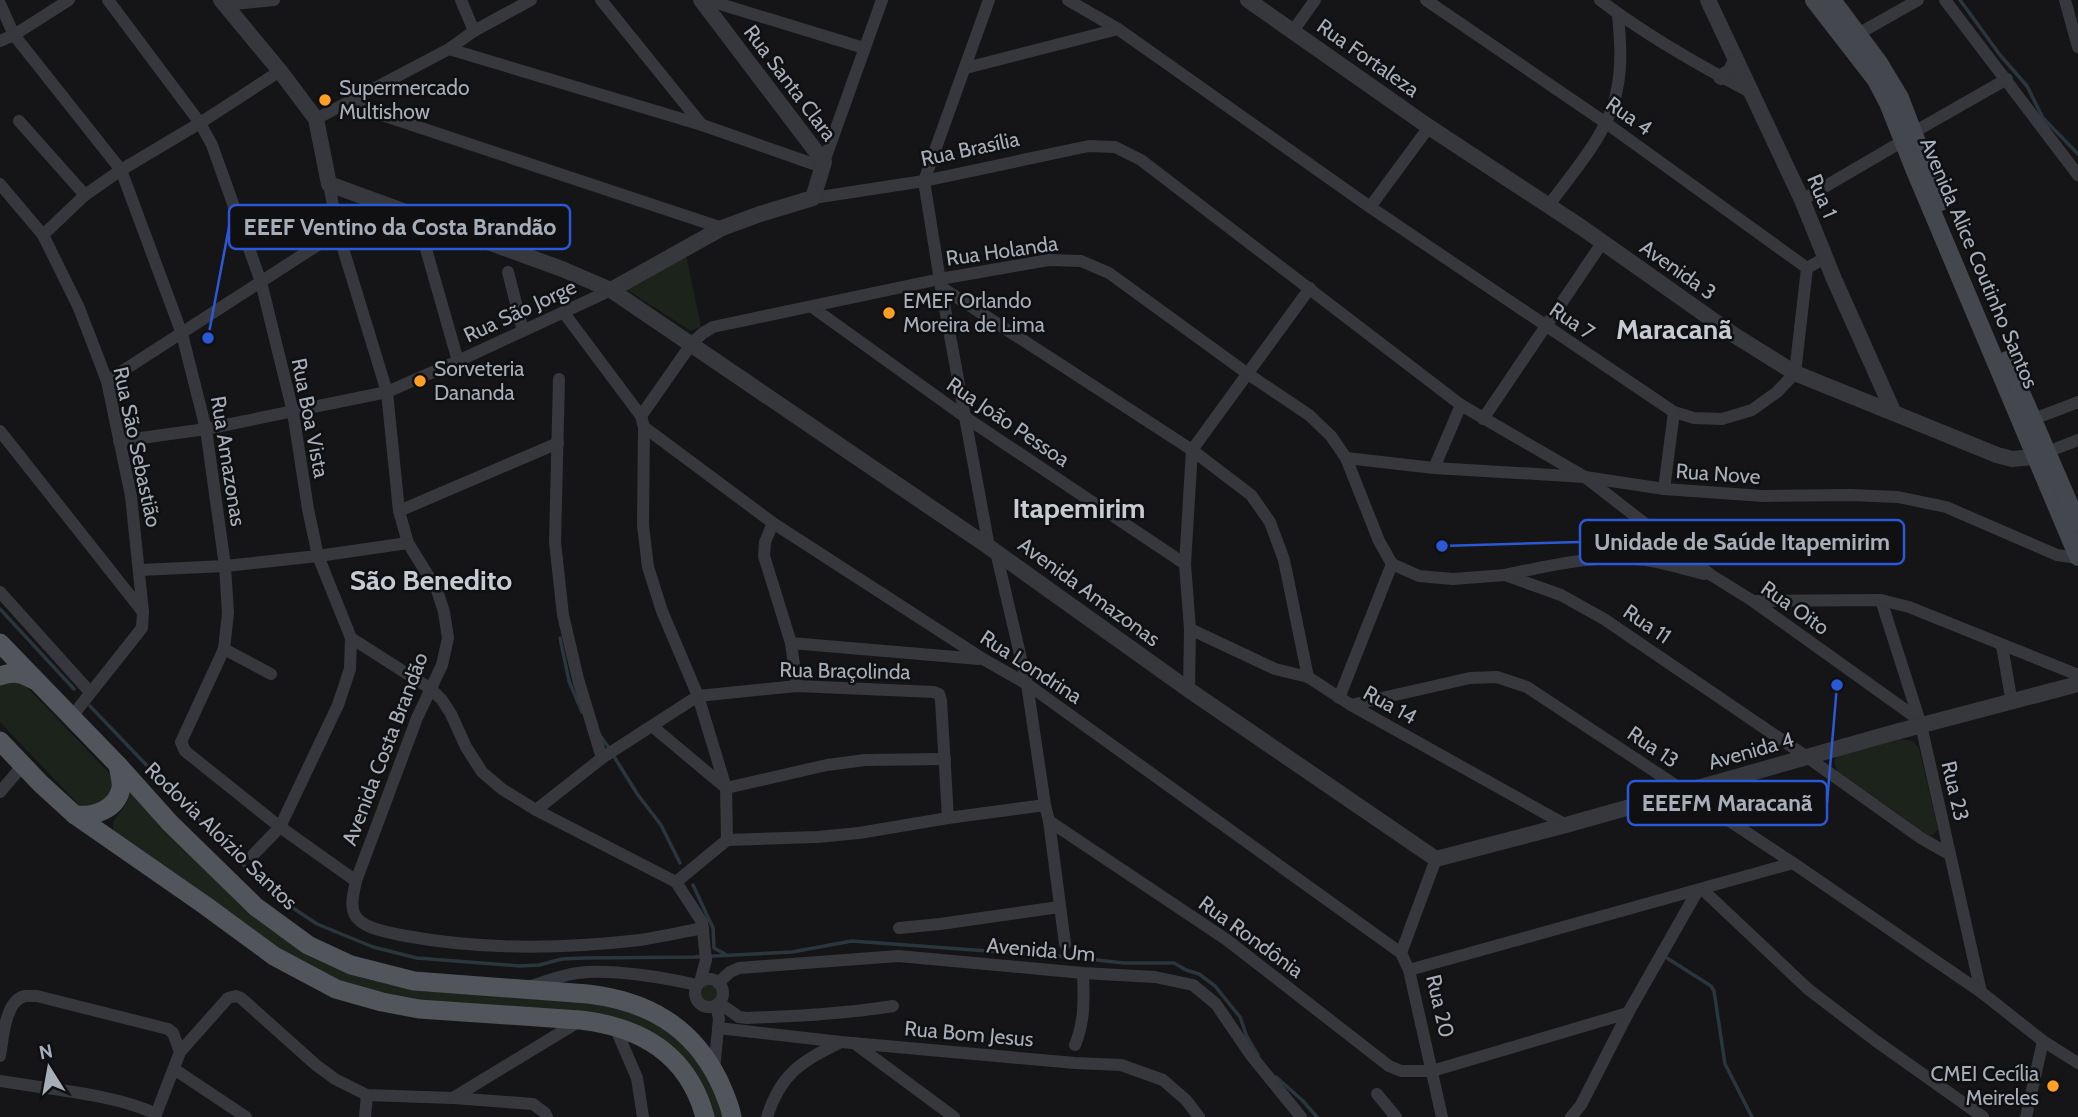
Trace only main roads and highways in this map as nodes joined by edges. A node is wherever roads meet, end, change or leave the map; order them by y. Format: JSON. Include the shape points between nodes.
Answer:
{"nodes":[{"id":1,"x":1814,"y":0,"type":"edge"},
{"id":2,"x":1832,"y":0,"type":"edge"},
{"id":3,"x":1909,"y":136,"type":"junction"},
{"id":4,"x":2041,"y":454,"type":"junction"},
{"id":5,"x":2078,"y":524,"type":"edge"},
{"id":6,"x":2078,"y":558,"type":"edge"},
{"id":7,"x":0,"y":643,"type":"edge"},
{"id":8,"x":0,"y":676,"type":"edge"},
{"id":9,"x":35,"y":680,"type":"junction"},
{"id":10,"x":0,"y":741,"type":"edge"},
{"id":11,"x":118,"y":765,"type":"junction"},
{"id":12,"x":75,"y":815,"type":"junction"},
{"id":13,"x":705,"y":1117,"type":"edge"},
{"id":14,"x":732,"y":1117,"type":"edge"}],
"edges":[{"from":1,"to":3,"type":"main road","name":"Avenida Alice Coutinho Santos","via":[[1876,80]]},
{"from":2,"to":3,"type":"main road","via":[[1900,98]]},
{"from":3,"to":4,"type":"main road","name":"Avenida Alice Coutinho Santos"},
{"from":3,"to":4,"type":"main road","via":[[2034,419]]},
{"from":4,"to":5,"type":"main road"},
{"from":4,"to":6,"type":"main road","name":"Avenida Alice Coutinho Santos"},
{"from":7,"to":9,"type":"main road","name":"Rodovia Aloízio Santos"},
{"from":8,"to":9,"type":"main road","via":[[22,674]]},
{"from":9,"to":11,"type":"main road","name":"Rodovia Aloízio Santos"},
{"from":10,"to":12,"type":"main road"},
{"from":11,"to":12,"type":"main road","via":[[121,788],[116,800],[96,814]]},
{"from":11,"to":14,"type":"main road","name":"Rodovia Aloízio Santos","via":[[256,907],[307,945],[351,965],[414,981],[611,997],[638,1005],[679,1029],[697,1048],[714,1070]]},
{"from":12,"to":13,"type":"main road","via":[[274,956],[335,989],[419,1009],[580,1020],[648,1039],[688,1077]]}]}
